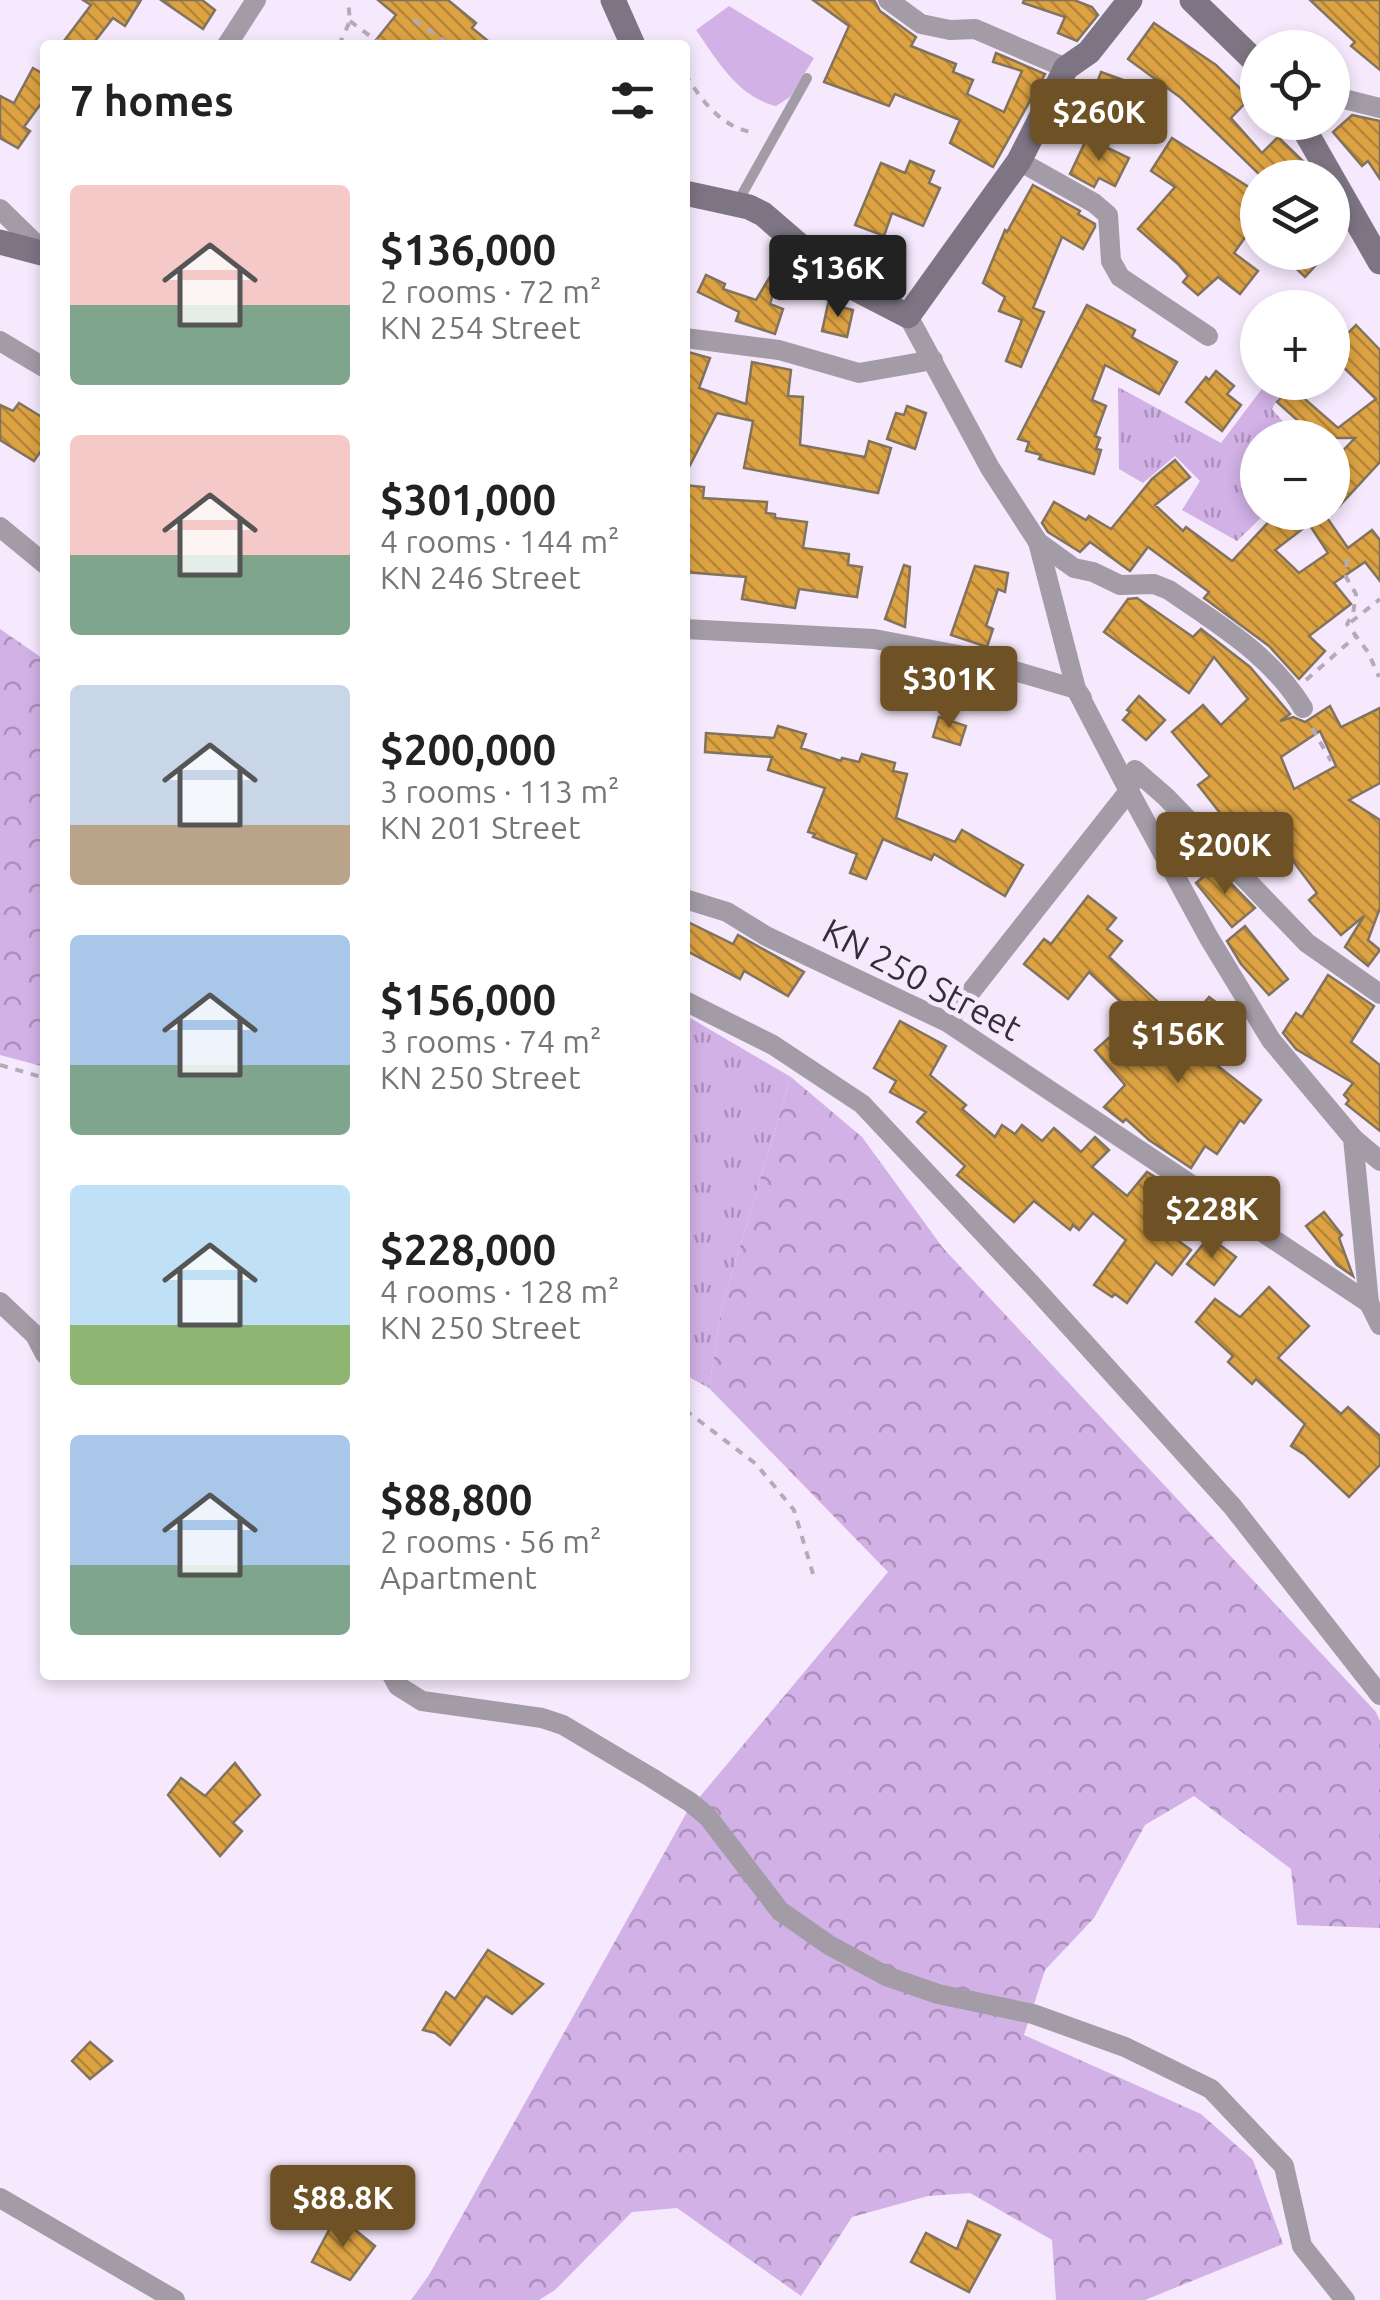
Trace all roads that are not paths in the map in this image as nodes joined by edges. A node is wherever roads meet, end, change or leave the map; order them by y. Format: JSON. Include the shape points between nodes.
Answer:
{"nodes":[{"id":1,"x":256,"y":0,"type":"edge"},
{"id":2,"x":614,"y":0,"type":"edge"},
{"id":3,"x":888,"y":0,"type":"edge"},
{"id":4,"x":1130,"y":0,"type":"edge"},
{"id":5,"x":1202,"y":2,"type":"edge"},
{"id":6,"x":231,"y":40,"type":"edge"},
{"id":7,"x":631,"y":40,"type":"edge"},
{"id":8,"x":1240,"y":44,"type":"edge"},
{"id":9,"x":1066,"y":68,"type":"junction"},
{"id":10,"x":807,"y":78,"type":"dead end"},
{"id":11,"x":1350,"y":100,"type":"edge"},
{"id":12,"x":1380,"y":108,"type":"edge"},
{"id":13,"x":1311,"y":140,"type":"edge"},
{"id":14,"x":1019,"y":161,"type":"junction"},
{"id":15,"x":690,"y":194,"type":"edge"},
{"id":16,"x":736,"y":206,"type":"junction"},
{"id":17,"x":0,"y":209,"type":"edge"},
{"id":18,"x":0,"y":242,"type":"edge"},
{"id":19,"x":40,"y":249,"type":"edge"},
{"id":20,"x":40,"y":253,"type":"edge"},
{"id":21,"x":1380,"y":262,"type":"edge"},
{"id":22,"x":908,"y":316,"type":"junction"},
{"id":23,"x":1208,"y":336,"type":"dead end"},
{"id":24,"x":690,"y":339,"type":"edge"},
{"id":25,"x":0,"y":341,"type":"edge"},
{"id":26,"x":933,"y":360,"type":"junction"},
{"id":27,"x":40,"y":365,"type":"edge"},
{"id":28,"x":0,"y":527,"type":"edge"},
{"id":29,"x":1038,"y":542,"type":"junction"},
{"id":30,"x":40,"y":560,"type":"edge"},
{"id":31,"x":690,"y":629,"type":"edge"},
{"id":32,"x":1076,"y":689,"type":"junction"},
{"id":33,"x":1303,"y":708,"type":"road end"},
{"id":34,"x":1135,"y":770,"type":"junction"},
{"id":35,"x":1129,"y":791,"type":"junction"},
{"id":36,"x":690,"y":901,"type":"edge"},
{"id":37,"x":1380,"y":994,"type":"edge"},
{"id":38,"x":690,"y":1004,"type":"edge"},
{"id":39,"x":947,"y":1022,"type":"junction"},
{"id":40,"x":1353,"y":1138,"type":"junction"},
{"id":41,"x":1380,"y":1162,"type":"edge"},
{"id":42,"x":0,"y":1302,"type":"edge"},
{"id":43,"x":1369,"y":1303,"type":"junction"},
{"id":44,"x":1380,"y":1326,"type":"edge"},
{"id":45,"x":40,"y":1345,"type":"edge"},
{"id":46,"x":395,"y":1680,"type":"edge"},
{"id":47,"x":1380,"y":1695,"type":"edge"},
{"id":48,"x":0,"y":2198,"type":"edge"},
{"id":49,"x":175,"y":2300,"type":"edge"},
{"id":50,"x":1345,"y":2300,"type":"edge"}],
"edges":[{"from":1,"to":6,"type":"street"},
{"from":2,"to":7,"type":"street"},
{"from":3,"to":9,"type":"street","via":[[922,24],[976,29]]},
{"from":4,"to":9,"type":"street","via":[[1089,52]]},
{"from":5,"to":8,"type":"street"},
{"from":9,"to":14,"type":"street"},
{"from":10,"to":16,"type":"lane"},
{"from":11,"to":12,"type":"street"},
{"from":13,"to":21,"type":"street"},
{"from":14,"to":22,"type":"street"},
{"from":14,"to":23,"type":"street","via":[[1108,215],[1110,261],[1120,277]]},
{"from":15,"to":16,"type":"street"},
{"from":16,"to":22,"type":"street","via":[[763,214],[842,282]]},
{"from":17,"to":19,"type":"street"},
{"from":18,"to":20,"type":"street"},
{"from":22,"to":26,"type":"street"},
{"from":24,"to":26,"type":"street","via":[[779,350],[858,373]]},
{"from":25,"to":27,"type":"street"},
{"from":26,"to":29,"type":"street"},
{"from":28,"to":30,"type":"street"},
{"from":29,"to":32,"type":"street"},
{"from":29,"to":33,"type":"street","via":[[1074,568],[1120,585],[1169,590],[1263,656]]},
{"from":31,"to":32,"type":"street","via":[[874,639],[964,656]]},
{"from":32,"to":34,"type":"street"},
{"from":32,"to":35,"type":"street"},
{"from":34,"to":35,"type":"street"},
{"from":34,"to":37,"type":"street","via":[[1307,943]]},
{"from":35,"to":39,"type":"street"},
{"from":35,"to":40,"type":"street","via":[[1271,1040]]},
{"from":36,"to":39,"type":"street","name":"KN 250 Street","via":[[727,912]]},
{"from":38,"to":47,"type":"street","via":[[773,1045],[862,1104],[1232,1506]]},
{"from":39,"to":43,"type":"street","name":"KN 250 Street"},
{"from":40,"to":41,"type":"street"},
{"from":40,"to":43,"type":"street"},
{"from":42,"to":45,"type":"street"},
{"from":43,"to":44,"type":"street"},
{"from":46,"to":50,"type":"street","via":[[422,1701],[542,1718],[652,1778],[708,1818],[780,1911],[886,1976],[1034,2014],[1211,2088],[1284,2166],[1302,2246]]},
{"from":48,"to":49,"type":"street"}]}
